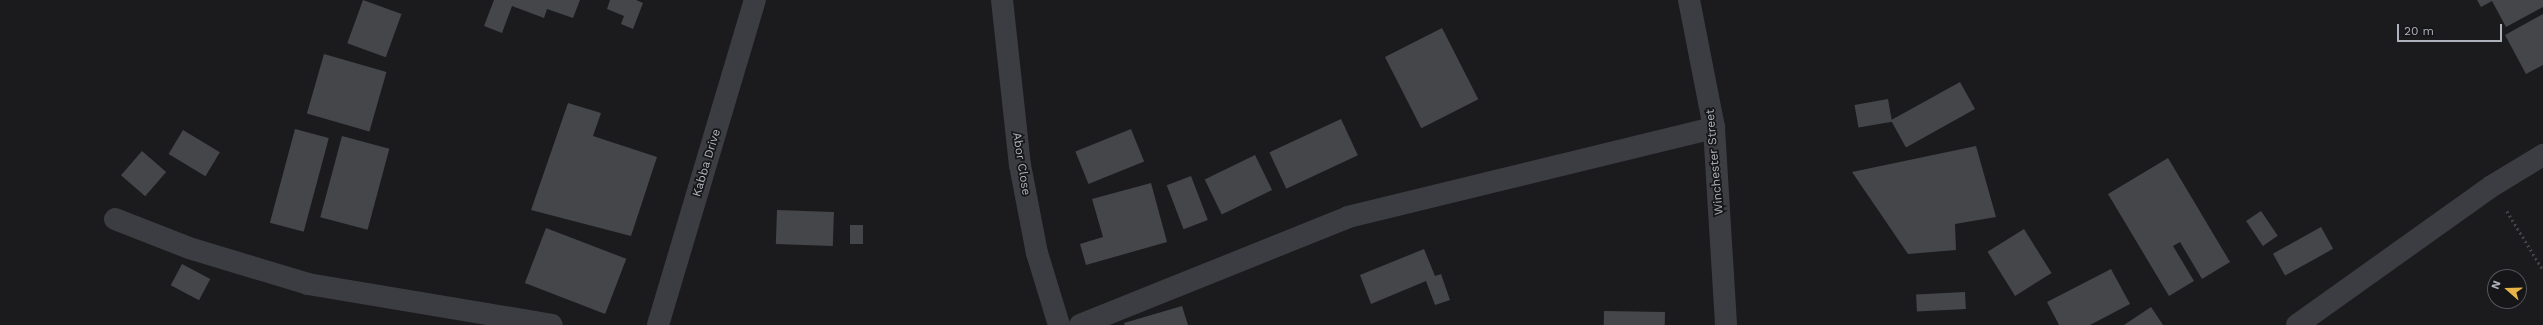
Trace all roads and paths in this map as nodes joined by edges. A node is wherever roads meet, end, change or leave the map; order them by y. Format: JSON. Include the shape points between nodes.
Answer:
{"nodes":[{"id":1,"x":755,"y":0,"type":"edge"},
{"id":2,"x":1002,"y":0,"type":"edge"},
{"id":3,"x":1689,"y":0,"type":"edge"},
{"id":4,"x":1714,"y":128,"type":"junction"},
{"id":5,"x":2543,"y":155,"type":"edge"},
{"id":6,"x":2492,"y":186,"type":"junction"},
{"id":7,"x":115,"y":219,"type":"dead end"},
{"id":8,"x":2543,"y":270,"type":"edge"},
{"id":9,"x":552,"y":325,"type":"edge"},
{"id":10,"x":658,"y":325,"type":"edge"},
{"id":11,"x":1059,"y":325,"type":"edge"},
{"id":12,"x":1080,"y":325,"type":"edge"},
{"id":13,"x":1726,"y":325,"type":"edge"},
{"id":14,"x":2297,"y":325,"type":"edge"}],
"edges":[{"from":1,"to":10,"type":"street","name":"Kabba Drive"},
{"from":2,"to":11,"type":"street","name":"Abor Close","via":[[1020,165],[1037,253]]},
{"from":3,"to":4,"type":"street","name":"Winchester Street","via":[[1702,53]]},
{"from":4,"to":12,"type":"street","via":[[1348,217]]},
{"from":4,"to":13,"type":"street","name":"Winchester Street"},
{"from":5,"to":6,"type":"street"},
{"from":6,"to":8,"type":"path"},
{"from":6,"to":14,"type":"street"},
{"from":7,"to":9,"type":"street","via":[[189,248],[308,284]]}]}
